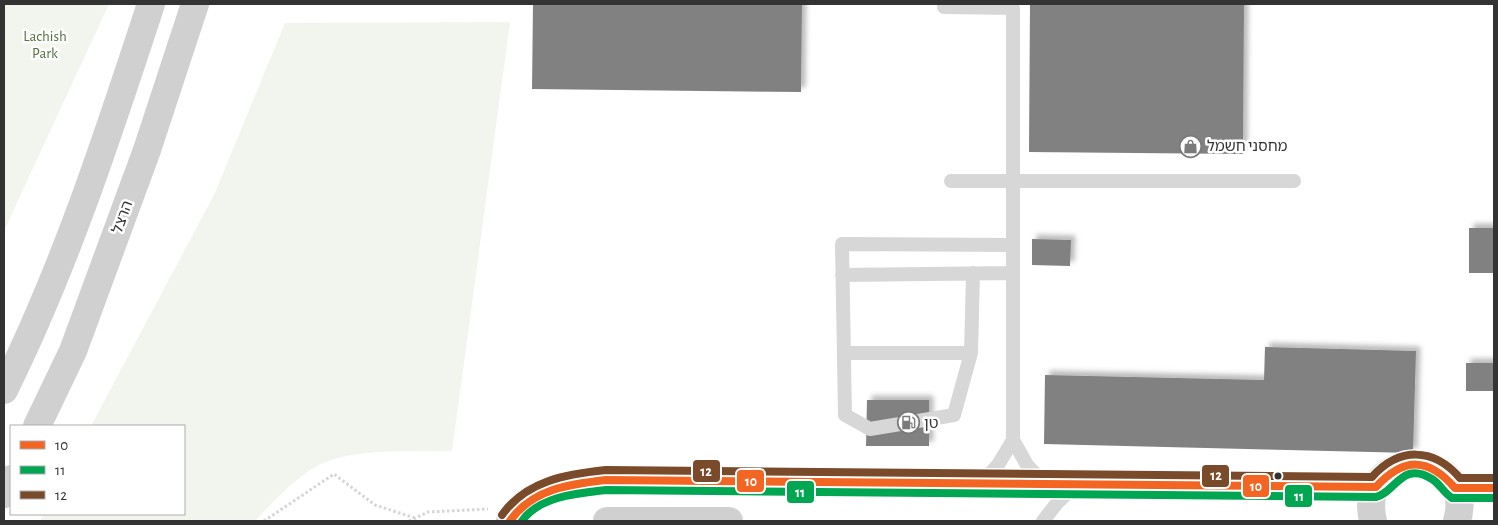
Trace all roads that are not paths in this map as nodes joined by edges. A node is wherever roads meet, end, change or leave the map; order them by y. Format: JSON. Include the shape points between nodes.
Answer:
{"nodes":[{"id":1,"x":151,"y":4,"type":"edge"},
{"id":2,"x":194,"y":4,"type":"edge"},
{"id":3,"x":944,"y":4,"type":"edge"},
{"id":4,"x":951,"y":181,"type":"dead end"},
{"id":5,"x":1294,"y":181,"type":"dead end"},
{"id":6,"x":1012,"y":182,"type":"junction"},
{"id":7,"x":1012,"y":245,"type":"junction"},
{"id":8,"x":973,"y":273,"type":"junction"},
{"id":9,"x":1012,"y":273,"type":"junction"},
{"id":10,"x":842,"y":275,"type":"junction"},
{"id":11,"x":844,"y":353,"type":"junction"},
{"id":12,"x":970,"y":353,"type":"junction"},
{"id":13,"x":4,"y":390,"type":"edge"},
{"id":14,"x":37,"y":425,"type":"edge"},
{"id":15,"x":1012,"y":440,"type":"junction"},
{"id":16,"x":10,"y":481,"type":"edge"},
{"id":17,"x":982,"y":482,"type":"junction"},
{"id":18,"x":1044,"y":483,"type":"junction"},
{"id":19,"x":1079,"y":483,"type":"junction"},
{"id":20,"x":1376,"y":487,"type":"junction"},
{"id":21,"x":1455,"y":488,"type":"junction"},
{"id":22,"x":1494,"y":488,"type":"edge"},
{"id":23,"x":4,"y":494,"type":"edge"},
{"id":24,"x":515,"y":514,"type":"edge"},
{"id":25,"x":607,"y":521,"type":"edge"},
{"id":26,"x":729,"y":521,"type":"edge"},
{"id":27,"x":1044,"y":521,"type":"edge"},
{"id":28,"x":1373,"y":521,"type":"edge"},
{"id":29,"x":1457,"y":521,"type":"edge"}],
"edges":[{"from":1,"to":13,"type":"street","via":[[101,159],[40,312]]},
{"from":2,"to":14,"type":"street","name":"הרצל","via":[[146,150],[73,351]]},
{"from":3,"to":6,"type":"lane","via":[[944,7],[1013,8]]},
{"from":4,"to":6,"type":"lane"},
{"from":5,"to":6,"type":"lane"},
{"from":6,"to":7,"type":"lane"},
{"from":7,"to":9,"type":"lane"},
{"from":7,"to":10,"type":"lane","via":[[842,244]]},
{"from":8,"to":9,"type":"lane"},
{"from":8,"to":10,"type":"lane"},
{"from":8,"to":12,"type":"lane"},
{"from":9,"to":15,"type":"lane"},
{"from":10,"to":11,"type":"lane"},
{"from":11,"to":12,"type":"lane"},
{"from":11,"to":12,"type":"lane","via":[[845,415],[870,429],[954,415]]},
{"from":15,"to":17,"type":"lane","via":[[998,465]]},
{"from":15,"to":18,"type":"lane","via":[[1027,465]]},
{"from":16,"to":23,"type":"street"},
{"from":17,"to":18,"type":"street"},
{"from":17,"to":24,"type":"street","via":[[606,480],[556,488]]},
{"from":18,"to":19,"type":"street"},
{"from":19,"to":20,"type":"street"},
{"from":19,"to":27,"type":"lane","via":[[1057,503]]},
{"from":20,"to":21,"type":"street","via":[[1398,467],[1413,464],[1438,470]]},
{"from":20,"to":28,"type":"street","via":[[1371,504]]},
{"from":21,"to":22,"type":"street"},
{"from":21,"to":29,"type":"street","via":[[1459,501]]},
{"from":25,"to":26,"type":"street"}]}
